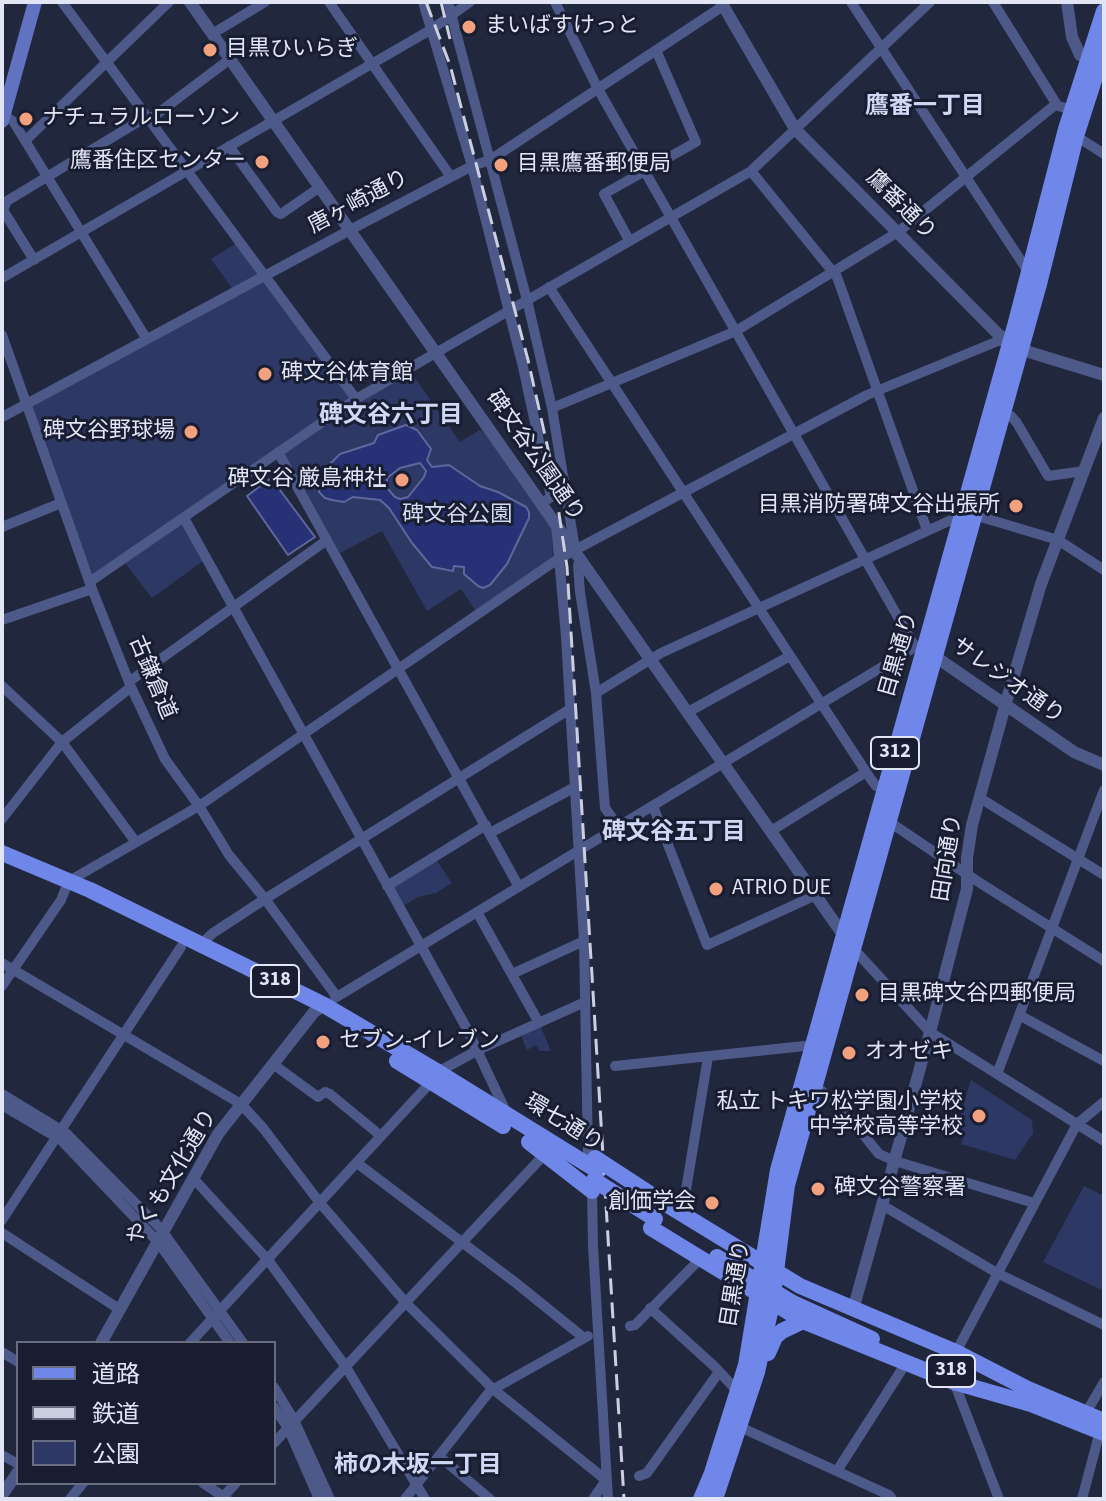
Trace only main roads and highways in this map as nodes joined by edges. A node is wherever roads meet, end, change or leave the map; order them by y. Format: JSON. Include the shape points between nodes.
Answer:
{"nodes":[{"id":1,"x":35,"y":2,"type":"edge"},
{"id":2,"x":1104,"y":11,"type":"edge"},
{"id":3,"x":1104,"y":49,"type":"edge"},
{"id":4,"x":6,"y":92,"type":"edge"},
{"id":5,"x":3,"y":118,"type":"edge"},
{"id":6,"x":1015,"y":344,"type":"junction"},
{"id":7,"x":968,"y":515,"type":"junction"},
{"id":8,"x":926,"y":652,"type":"junction"},
{"id":9,"x":2,"y":853,"type":"edge"},
{"id":10,"x":2,"y":865,"type":"edge"},
{"id":11,"x":67,"y":885,"type":"junction"},
{"id":12,"x":849,"y":942,"type":"junction"},
{"id":13,"x":325,"y":1005,"type":"junction"},
{"id":14,"x":435,"y":1077,"type":"junction"},
{"id":15,"x":532,"y":1137,"type":"junction"},
{"id":16,"x":593,"y":1171,"type":"junction"},
{"id":17,"x":656,"y":1214,"type":"junction"},
{"id":18,"x":768,"y":1231,"type":"junction"},
{"id":19,"x":718,"y":1253,"type":"junction"},
{"id":20,"x":769,"y":1268,"type":"junction"},
{"id":21,"x":766,"y":1300,"type":"junction"},
{"id":22,"x":803,"y":1321,"type":"junction"},
{"id":23,"x":757,"y":1372,"type":"junction"},
{"id":24,"x":1029,"y":1396,"type":"junction"},
{"id":25,"x":1103,"y":1428,"type":"edge"},
{"id":26,"x":701,"y":1499,"type":"edge"},
{"id":27,"x":715,"y":1499,"type":"edge"}],
"edges":[{"from":1,"to":4,"type":"main road"},
{"from":2,"to":6,"type":"main road","name":"目黒通り","number":"312","via":[[1089,59],[1065,107]]},
{"from":3,"to":6,"type":"main road","name":"目黒通り","number":"312"},
{"from":4,"to":5,"type":"main road"},
{"from":6,"to":7,"type":"main road","name":"目黒通り","number":"312"},
{"from":6,"to":7,"type":"main road","name":"目黒通り","number":"312","via":[[1002,414]]},
{"from":7,"to":8,"type":"main road","name":"目黒通り","number":"312"},
{"from":8,"to":12,"type":"main road","name":"目黒通り","number":"312","via":[[885,789]]},
{"from":8,"to":12,"type":"main road","name":"目黒通り","number":"312","via":[[888,821]]},
{"from":9,"to":11,"type":"main road","name":"環七通り","number":"318"},
{"from":10,"to":11,"type":"main road","name":"環七通り","number":"318"},
{"from":11,"to":13,"type":"main road","name":"環七通り","number":"318"},
{"from":11,"to":13,"type":"main road","name":"環七通り","number":"318","via":[[181,947]]},
{"from":12,"to":18,"type":"main road","name":"目黒通り","number":"312","via":[[778,1170]]},
{"from":12,"to":20,"type":"main road","name":"目黒通り","number":"312"},
{"from":13,"to":14,"type":"main road","name":"環七通り","number":"318"},
{"from":14,"to":15,"type":"main road","name":"環七通り","number":"318"},
{"from":14,"to":15,"type":"main road","name":"環七通り","number":"318","via":[[509,1116]]},
{"from":15,"to":16,"type":"main road","name":"環七通り","number":"318"},
{"from":15,"to":16,"type":"main road"},
{"from":15,"to":16,"type":"main road","via":[[544,1155]]},
{"from":16,"to":17,"type":"main road","name":"環七通り","number":"318","bridge":true},
{"from":17,"to":19,"type":"main road","name":"環七通り","number":"318"},
{"from":17,"to":19,"type":"main road"},
{"from":17,"to":19,"type":"main road","via":[[682,1214]]},
{"from":18,"to":19,"type":"main road","via":[[748,1245]]},
{"from":18,"to":20,"type":"main road","name":"目黒通り","number":"312"},
{"from":19,"to":20,"type":"main road"},
{"from":19,"to":21,"type":"main road"},
{"from":19,"to":24,"type":"main road","name":"環七通り","number":"318","via":[[873,1334]]},
{"from":20,"to":21,"type":"main road","name":"目黒通り","number":"312"},
{"from":20,"to":24,"type":"main road","via":[[821,1296],[956,1352]]},
{"from":21,"to":22,"type":"main road"},
{"from":21,"to":23,"type":"main road","name":"目黒通り","number":"312"},
{"from":21,"to":26,"type":"main road","name":"目黒通り","number":"312"},
{"from":22,"to":23,"type":"main road","via":[[775,1337]]},
{"from":22,"to":24,"type":"main road","via":[[954,1382]]},
{"from":23,"to":27,"type":"main road","name":"目黒通り","number":"312"},
{"from":24,"to":25,"type":"main road","name":"環七通り","number":"318"},
{"from":24,"to":25,"type":"main road","name":"環七通り","number":"318","via":[[1086,1413]]}]}
